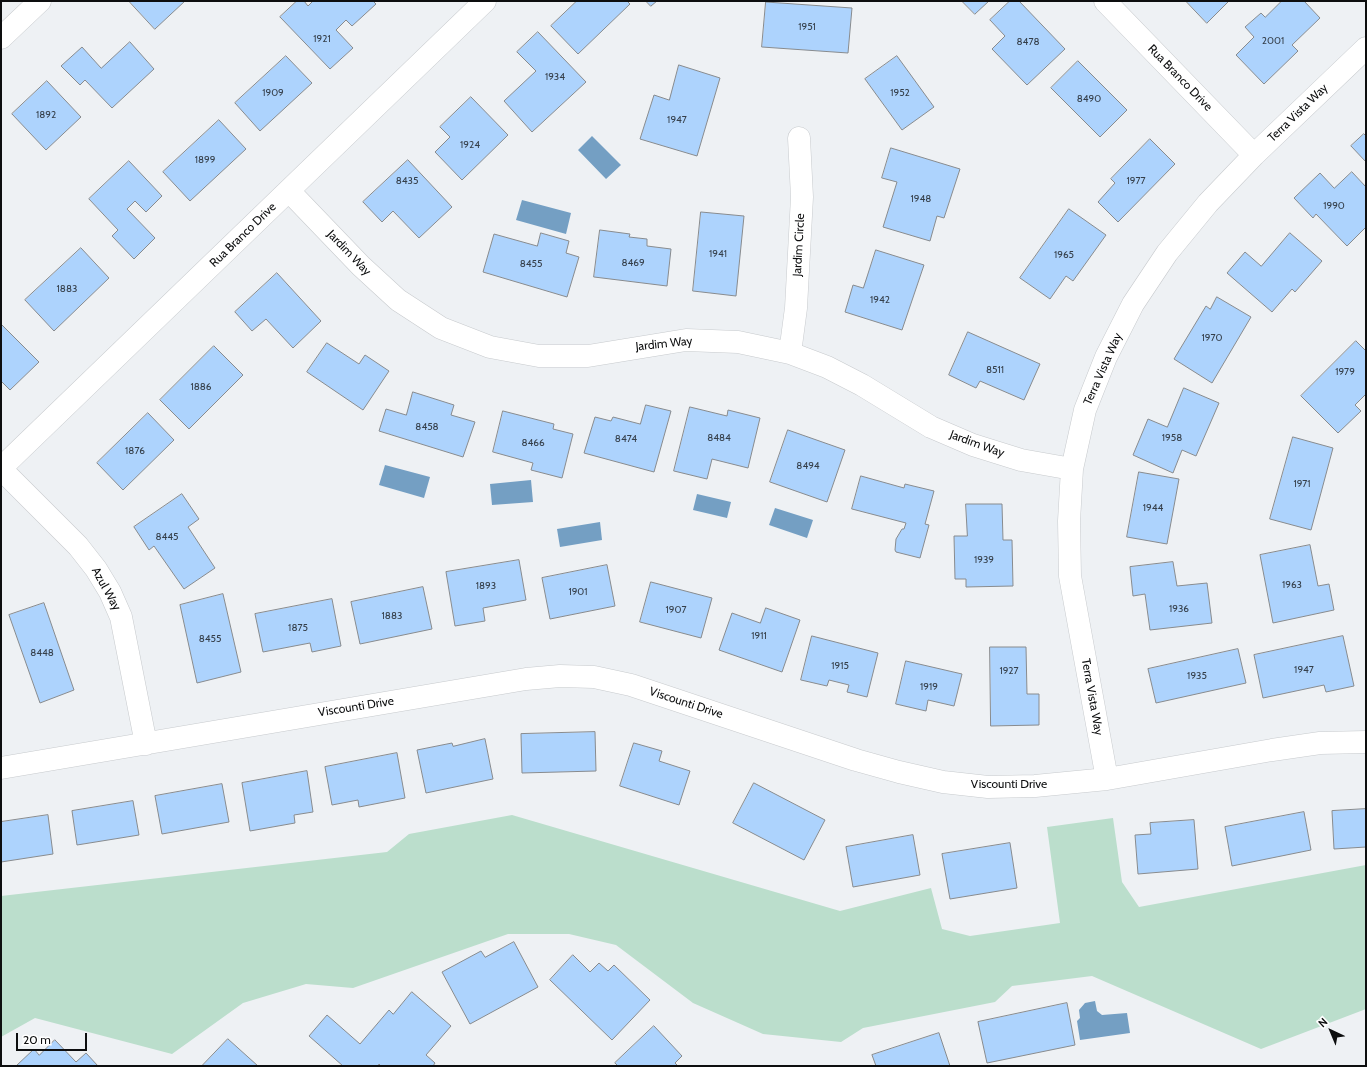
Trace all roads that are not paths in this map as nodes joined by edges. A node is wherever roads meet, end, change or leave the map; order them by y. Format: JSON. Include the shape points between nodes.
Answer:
{"nodes":[{"id":1,"x":40,"y":1,"type":"edge"},
{"id":2,"x":485,"y":1,"type":"edge"},
{"id":3,"x":1105,"y":1,"type":"edge"},
{"id":4,"x":1,"y":38,"type":"edge"},
{"id":5,"x":1366,"y":48,"type":"edge"},
{"id":6,"x":799,"y":138,"type":"dead end"},
{"id":7,"x":1254,"y":155,"type":"junction"},
{"id":8,"x":289,"y":191,"type":"junction"},
{"id":9,"x":790,"y":353,"type":"junction"},
{"id":10,"x":1,"y":468,"type":"edge"},
{"id":11,"x":1072,"y":469,"type":"junction"},
{"id":12,"x":1366,"y":742,"type":"edge"},
{"id":13,"x":146,"y":744,"type":"junction"},
{"id":14,"x":1,"y":768,"type":"edge"},
{"id":15,"x":1107,"y":779,"type":"junction"}],
"edges":[{"from":1,"to":4,"type":"street"},
{"from":2,"to":8,"type":"street","name":"Rua Branco Drive"},
{"from":3,"to":7,"type":"street","name":"Rua Branco Drive"},
{"from":5,"to":7,"type":"street","name":"Terra Vista Way"},
{"from":6,"to":9,"type":"street","name":"Jardim Circle","via":[[802,197],[796,308]]},
{"from":7,"to":11,"type":"street","name":"Terra Vista Way","via":[[1208,203],[1167,253],[1133,304],[1106,357],[1085,410]]},
{"from":8,"to":9,"type":"street","name":"Jardim Way","via":[[361,266],[398,300],[441,328],[490,347],[539,356],[588,356],[686,340],[738,342]]},
{"from":8,"to":10,"type":"street","name":"Rua Branco Drive"},
{"from":9,"to":11,"type":"street","name":"Jardim Way","via":[[827,367],[931,427],[973,445],[1021,460]]},
{"from":10,"to":13,"type":"street","name":"Azul Way","via":[[78,546],[110,592],[121,617]]},
{"from":11,"to":15,"type":"street","name":"Terra Vista Way","via":[[1069,521],[1070,576]]},
{"from":12,"to":15,"type":"street","name":"Viscounti Drive","via":[[1272,750]]},
{"from":13,"to":14,"type":"street","name":"Viscounti Drive"},
{"from":13,"to":15,"type":"street","name":"Viscounti Drive","via":[[518,680],[560,676],[594,678],[631,685],[856,760],[943,782],[988,787]]}]}
